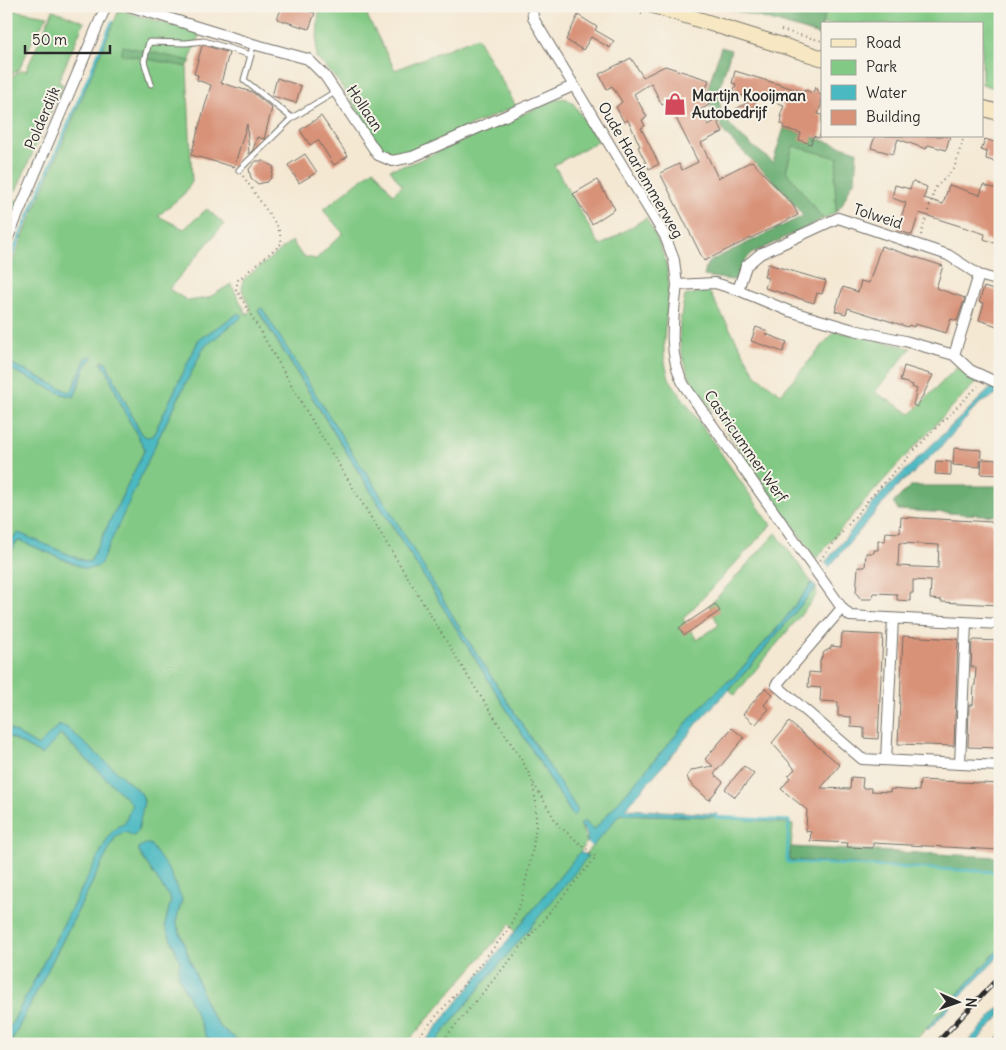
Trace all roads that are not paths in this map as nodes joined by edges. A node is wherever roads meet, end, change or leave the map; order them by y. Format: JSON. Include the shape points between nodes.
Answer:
{"nodes":[{"id":1,"x":106,"y":6,"type":"edge"},
{"id":2,"x":129,"y":6,"type":"edge"},
{"id":3,"x":532,"y":6,"type":"edge"},
{"id":4,"x":654,"y":6,"type":"edge"},
{"id":5,"x":254,"y":44,"type":"junction"},
{"id":6,"x":251,"y":55,"type":"junction"},
{"id":7,"x":821,"y":58,"type":"edge"},
{"id":8,"x":152,"y":84,"type":"dead end"},
{"id":9,"x":573,"y":86,"type":"junction"},
{"id":10,"x":336,"y":92,"type":"junction"},
{"id":11,"x":984,"y":108,"type":"edge"},
{"id":12,"x":1000,"y":112,"type":"edge"},
{"id":13,"x":292,"y":118,"type":"junction"},
{"id":14,"x":239,"y":170,"type":"road end"},
{"id":15,"x":6,"y":242,"type":"edge"},
{"id":16,"x":980,"y":275,"type":"junction"},
{"id":17,"x":1000,"y":281,"type":"edge"},
{"id":18,"x":677,"y":285,"type":"junction"},
{"id":19,"x":738,"y":290,"type":"junction"},
{"id":20,"x":954,"y":355,"type":"junction"},
{"id":21,"x":1000,"y":384,"type":"edge"},
{"id":22,"x":842,"y":608,"type":"junction"},
{"id":23,"x":893,"y":619,"type":"junction"},
{"id":24,"x":966,"y":622,"type":"junction"},
{"id":25,"x":1000,"y":624,"type":"edge"},
{"id":26,"x":886,"y":760,"type":"junction"},
{"id":27,"x":960,"y":764,"type":"junction"},
{"id":28,"x":1000,"y":766,"type":"edge"},
{"id":29,"x":1000,"y":1035,"type":"edge"},
{"id":30,"x":992,"y":1044,"type":"edge"}],
"edges":[{"from":1,"to":15,"type":"street","name":"Polderdijk"},
{"from":2,"to":5,"type":"street","name":"Hollaan"},
{"from":3,"to":9,"type":"street","name":"Oude Haarlemmerweg","via":[[534,18]]},
{"from":4,"to":7,"type":"main road"},
{"from":5,"to":6,"type":"lane"},
{"from":5,"to":10,"type":"street","name":"Hollaan","via":[[308,59]]},
{"from":6,"to":8,"type":"lane","via":[[204,41],[149,42],[144,62]]},
{"from":6,"to":13,"type":"lane","via":[[244,80]]},
{"from":9,"to":10,"type":"street","name":"Hollaan","via":[[412,157],[392,161],[378,155]]},
{"from":9,"to":18,"type":"street","name":"Oude Haarlemmerweg","via":[[665,236],[674,260]]},
{"from":10,"to":13,"type":"lane"},
{"from":11,"to":12,"type":"main road"},
{"from":13,"to":14,"type":"lane"},
{"from":16,"to":17,"type":"street","name":"Tolweid"},
{"from":16,"to":19,"type":"street","name":"Tolweid","via":[[948,255],[838,218],[760,254],[746,266]]},
{"from":16,"to":20,"type":"street"},
{"from":18,"to":19,"type":"street","via":[[715,283]]},
{"from":18,"to":22,"type":"street","name":"Castricummer Werf","via":[[672,326],[673,351],[684,385]]},
{"from":19,"to":20,"type":"street","via":[[789,311]]},
{"from":20,"to":21,"type":"street","via":[[970,370]]},
{"from":22,"to":23,"type":"street","via":[[850,616]]},
{"from":22,"to":26,"type":"street","via":[[776,685],[862,759]]},
{"from":23,"to":24,"type":"street"},
{"from":23,"to":26,"type":"street"},
{"from":24,"to":25,"type":"street"},
{"from":24,"to":27,"type":"street"},
{"from":26,"to":27,"type":"street"},
{"from":27,"to":28,"type":"street"},
{"from":29,"to":30,"type":"lane"}]}
